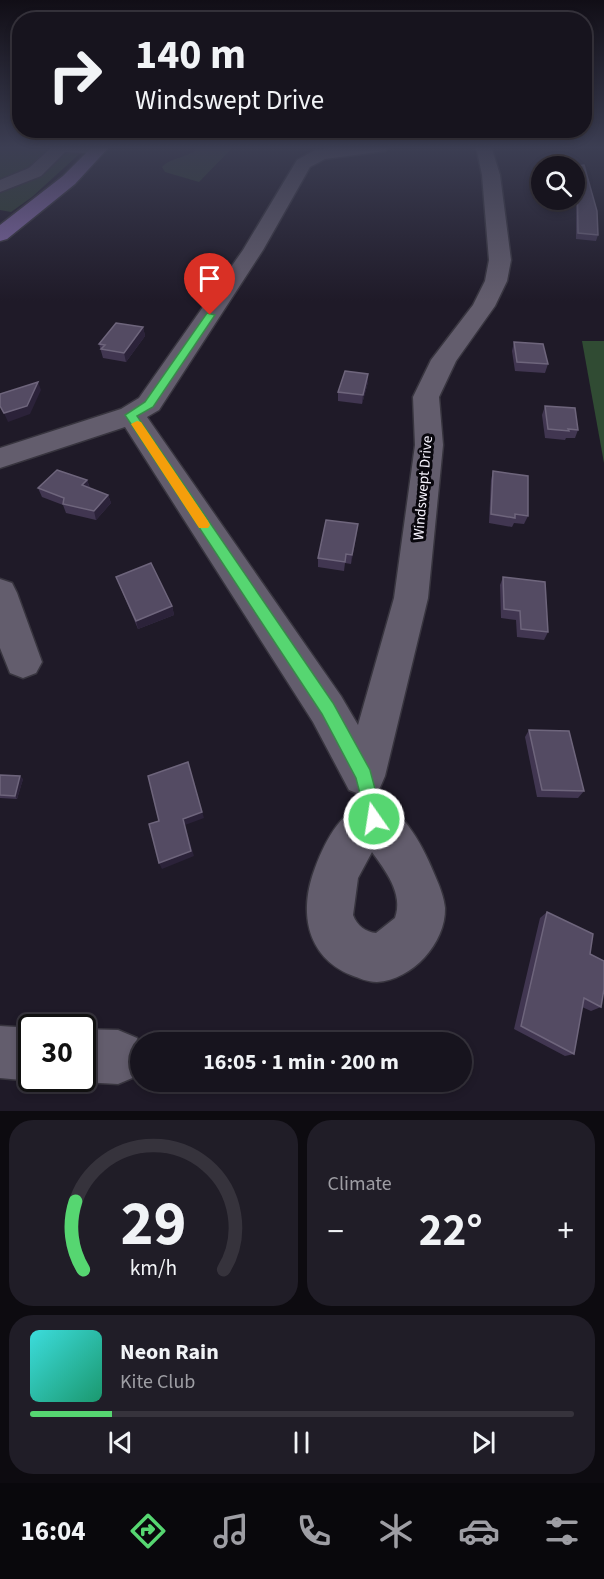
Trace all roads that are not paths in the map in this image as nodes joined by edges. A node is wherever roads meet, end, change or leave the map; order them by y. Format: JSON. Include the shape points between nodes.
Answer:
{"nodes":[{"id":1,"x":47,"y":198,"type":"edge"},
{"id":2,"x":283,"y":198,"type":"edge"},
{"id":3,"x":493,"y":198,"type":"edge"},
{"id":4,"x":1,"y":234,"type":"edge"},
{"id":5,"x":131,"y":415,"type":"junction"},
{"id":6,"x":0,"y":458,"type":"edge"},
{"id":7,"x":0,"y":593,"type":"edge"},
{"id":8,"x":23,"y":662,"type":"dead end"},
{"id":9,"x":364,"y":776,"type":"junction"},
{"id":10,"x":374,"y":819,"type":"dead end"},
{"id":11,"x":0,"y":1052,"type":"edge"},
{"id":12,"x":18,"y":1053,"type":"edge"}],
"edges":[{"from":1,"to":4,"type":"main road"},
{"from":2,"to":5,"type":"street","via":[[253,250],[149,404]]},
{"from":3,"to":9,"type":"street","name":"Windswept Drive","via":[[500,260],[496,281],[484,306],[444,360],[426,397],[429,445],[411,598]]},
{"from":5,"to":6,"type":"street"},
{"from":5,"to":9,"type":"street","name":"Windswept Drive","via":[[327,709]]},
{"from":7,"to":8,"type":"street"},
{"from":9,"to":10,"type":"street","name":"Windswept Drive"},
{"from":11,"to":12,"type":"street"}]}
